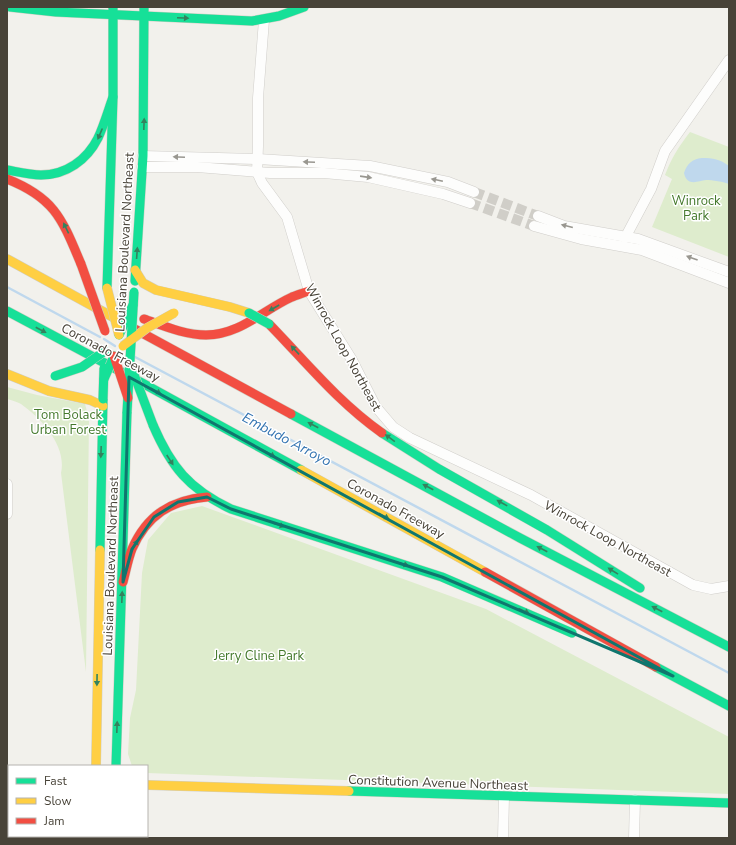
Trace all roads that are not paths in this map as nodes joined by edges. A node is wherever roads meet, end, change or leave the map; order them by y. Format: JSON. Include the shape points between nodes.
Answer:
{"nodes":[{"id":1,"x":10,"y":7,"type":"edge"},
{"id":2,"x":280,"y":7,"type":"edge"},
{"id":3,"x":304,"y":7,"type":"edge"},
{"id":4,"x":113,"y":10,"type":"edge"},
{"id":5,"x":144,"y":11,"type":"edge"},
{"id":6,"x":264,"y":20,"type":"junction"},
{"id":7,"x":729,"y":60,"type":"edge"},
{"id":8,"x":113,"y":97,"type":"junction"},
{"id":9,"x":142,"y":156,"type":"junction"},
{"id":10,"x":258,"y":159,"type":"junction"},
{"id":11,"x":142,"y":167,"type":"junction"},
{"id":12,"x":7,"y":170,"type":"edge"},
{"id":13,"x":257,"y":172,"type":"junction"},
{"id":14,"x":7,"y":179,"type":"edge"},
{"id":15,"x":474,"y":192,"type":"tunnel mouth"},
{"id":16,"x":470,"y":203,"type":"tunnel mouth"},
{"id":17,"x":538,"y":216,"type":"tunnel mouth"},
{"id":18,"x":534,"y":226,"type":"tunnel mouth"},
{"id":19,"x":583,"y":235,"type":"junction"},
{"id":20,"x":625,"y":238,"type":"junction"},
{"id":21,"x":7,"y":259,"type":"edge"},
{"id":22,"x":136,"y":270,"type":"junction"},
{"id":23,"x":729,"y":272,"type":"edge"},
{"id":24,"x":729,"y":283,"type":"edge"},
{"id":25,"x":107,"y":284,"type":"junction"},
{"id":26,"x":309,"y":291,"type":"junction"},
{"id":27,"x":71,"y":294,"type":"junction"},
{"id":28,"x":212,"y":304,"type":"junction"},
{"id":29,"x":133,"y":305,"type":"junction"},
{"id":30,"x":193,"y":309,"type":"dead end"},
{"id":31,"x":7,"y":311,"type":"edge"},
{"id":32,"x":177,"y":313,"type":"dead end"},
{"id":33,"x":131,"y":339,"type":"junction"},
{"id":34,"x":109,"y":340,"type":"junction"},
{"id":35,"x":123,"y":346,"type":"junction"},
{"id":36,"x":114,"y":356,"type":"junction"},
{"id":37,"x":130,"y":364,"type":"junction"},
{"id":38,"x":10,"y":375,"type":"edge"},
{"id":39,"x":104,"y":379,"type":"junction"},
{"id":40,"x":128,"y":398,"type":"junction"},
{"id":41,"x":103,"y":402,"type":"junction"},
{"id":42,"x":7,"y":484,"type":"edge"},
{"id":43,"x":207,"y":497,"type":"junction"},
{"id":44,"x":7,"y":514,"type":"edge"},
{"id":45,"x":122,"y":582,"type":"junction"},
{"id":46,"x":729,"y":586,"type":"edge"},
{"id":47,"x":648,"y":593,"type":"dead end"},
{"id":48,"x":662,"y":601,"type":"dead end"},
{"id":49,"x":580,"y":636,"type":"dead end"},
{"id":50,"x":594,"y":642,"type":"dead end"},
{"id":51,"x":729,"y":645,"type":"edge"},
{"id":52,"x":673,"y":676,"type":"junction"},
{"id":53,"x":729,"y":706,"type":"edge"},
{"id":54,"x":96,"y":765,"type":"edge"},
{"id":55,"x":116,"y":765,"type":"edge"},
{"id":56,"x":148,"y":785,"type":"edge"},
{"id":57,"x":504,"y":797,"type":"junction"},
{"id":58,"x":635,"y":800,"type":"junction"},
{"id":59,"x":729,"y":803,"type":"edge"},
{"id":60,"x":503,"y":838,"type":"edge"},
{"id":61,"x":634,"y":838,"type":"edge"}],
"edges":[{"from":1,"to":4,"type":"main road","via":[[56,12]]},
{"from":2,"to":6,"type":"main road"},
{"from":3,"to":6,"type":"main road","via":[[286,15]]},
{"from":4,"to":5,"type":"main road"},
{"from":4,"to":8,"type":"main road","name":"Louisiana Boulevard Northeast"},
{"from":5,"to":6,"type":"main road","one_way":true},
{"from":9,"to":5,"type":"main road","name":"Louisiana Boulevard Northeast","one_way":true},
{"from":6,"to":10,"type":"street","via":[[258,98]]},
{"from":7,"to":20,"type":"street","via":[[665,151],[651,189]]},
{"from":8,"to":12,"type":"main road","one_way":true,"via":[[96,142],[83,160],[60,173],[44,175]]},
{"from":8,"to":25,"type":"main road","name":"Louisiana Boulevard Northeast"},
{"from":10,"to":9,"type":"street","one_way":true},
{"from":9,"to":11,"type":"main road","name":"Louisiana Boulevard Northeast"},
{"from":10,"to":13,"type":"street"},
{"from":15,"to":10,"type":"street","one_way":true,"via":[[448,182],[370,166]]},
{"from":11,"to":13,"type":"street"},
{"from":22,"to":11,"type":"main road","name":"Louisiana Boulevard Northeast","one_way":true},
{"from":13,"to":16,"type":"street","one_way":true,"via":[[368,177],[443,194]]},
{"from":13,"to":26,"type":"street","name":"Winrock Loop Northeast","via":[[287,217]]},
{"from":34,"to":14,"type":"main road","one_way":true,"bridge":true,"via":[[63,222],[53,207],[30,188]]},
{"from":19,"to":17,"type":"street","one_way":true},
{"from":18,"to":19,"type":"street"},
{"from":19,"to":20,"type":"street"},
{"from":19,"to":24,"type":"street","via":[[642,250]]},
{"from":23,"to":20,"type":"street","one_way":true,"via":[[650,243]]},
{"from":21,"to":27,"type":"main road"},
{"from":22,"to":28,"type":"main road","via":[[143,283],[150,288]]},
{"from":22,"to":29,"type":"main road","name":"Louisiana Boulevard Northeast","bridge":true},
{"from":25,"to":34,"type":"main road","bridge":true},
{"from":25,"to":34,"type":"main road","name":"Louisiana Boulevard Northeast","bridge":true},
{"from":26,"to":27,"type":"main road","one_way":true,"via":[[237,329],[206,335],[165,326]]},
{"from":26,"to":46,"type":"street","name":"Winrock Loop Northeast","via":[[352,360],[376,407],[393,427],[410,438],[531,495],[693,585],[711,589]]},
{"from":51,"to":27,"type":"main road","one_way":true,"via":[[513,534]]},
{"from":28,"to":30,"type":"main road"},
{"from":47,"to":28,"type":"main road","one_way":true,"bridge":true,"via":[[547,529],[397,443],[364,420],[328,388],[269,324],[249,313]]},
{"from":29,"to":33,"type":"main road","name":"Louisiana Boulevard Northeast","bridge":true},
{"from":29,"to":34,"type":"main road","bridge":true},
{"from":31,"to":52,"type":"main road","name":"Coronado Freeway","one_way":true},
{"from":32,"to":33,"type":"main road","bridge":true,"via":[[158,320]]},
{"from":33,"to":35,"type":"main road","bridge":true},
{"from":33,"to":37,"type":"main road","name":"Louisiana Boulevard Northeast","bridge":true},
{"from":34,"to":35,"type":"main road","bridge":true},
{"from":34,"to":36,"type":"main road"},
{"from":34,"to":38,"type":"main road","bridge":true,"via":[[90,363],[72,372],[41,377]]},
{"from":34,"to":39,"type":"main road","name":"Louisiana Boulevard Northeast","bridge":true},
{"from":35,"to":36,"type":"main road"},
{"from":35,"to":37,"type":"main road","bridge":true},
{"from":36,"to":39,"type":"main road","bridge":true},
{"from":36,"to":40,"type":"main road","bridge":true},
{"from":37,"to":40,"type":"main road","name":"Louisiana Boulevard Northeast","bridge":true},
{"from":37,"to":43,"type":"main road","one_way":true,"bridge":true,"via":[[162,447],[176,469]]},
{"from":38,"to":41,"type":"main road","via":[[49,391]]},
{"from":39,"to":41,"type":"main road","name":"Louisiana Boulevard Northeast","bridge":true},
{"from":40,"to":45,"type":"main road","name":"Louisiana Boulevard Northeast","bridge":true},
{"from":41,"to":54,"type":"main road","name":"Louisiana Boulevard Northeast","one_way":true},
{"from":42,"to":44,"type":"street"},
{"from":45,"to":43,"type":"main road","one_way":true,"via":[[132,548],[154,517],[178,502],[195,497]]},
{"from":43,"to":49,"type":"main road","one_way":true,"via":[[231,509],[442,577]]},
{"from":55,"to":45,"type":"main road","name":"Louisiana Boulevard Northeast","one_way":true},
{"from":48,"to":51,"type":"main road"},
{"from":50,"to":52,"type":"main road"},
{"from":52,"to":53,"type":"main road","name":"Coronado Freeway"},
{"from":56,"to":57,"type":"main road","name":"Constitution Avenue Northeast"},
{"from":57,"to":58,"type":"main road","name":"Constitution Avenue Northeast"},
{"from":57,"to":60,"type":"street"},
{"from":58,"to":59,"type":"main road","name":"Constitution Avenue Northeast"},
{"from":58,"to":61,"type":"street"}]}
